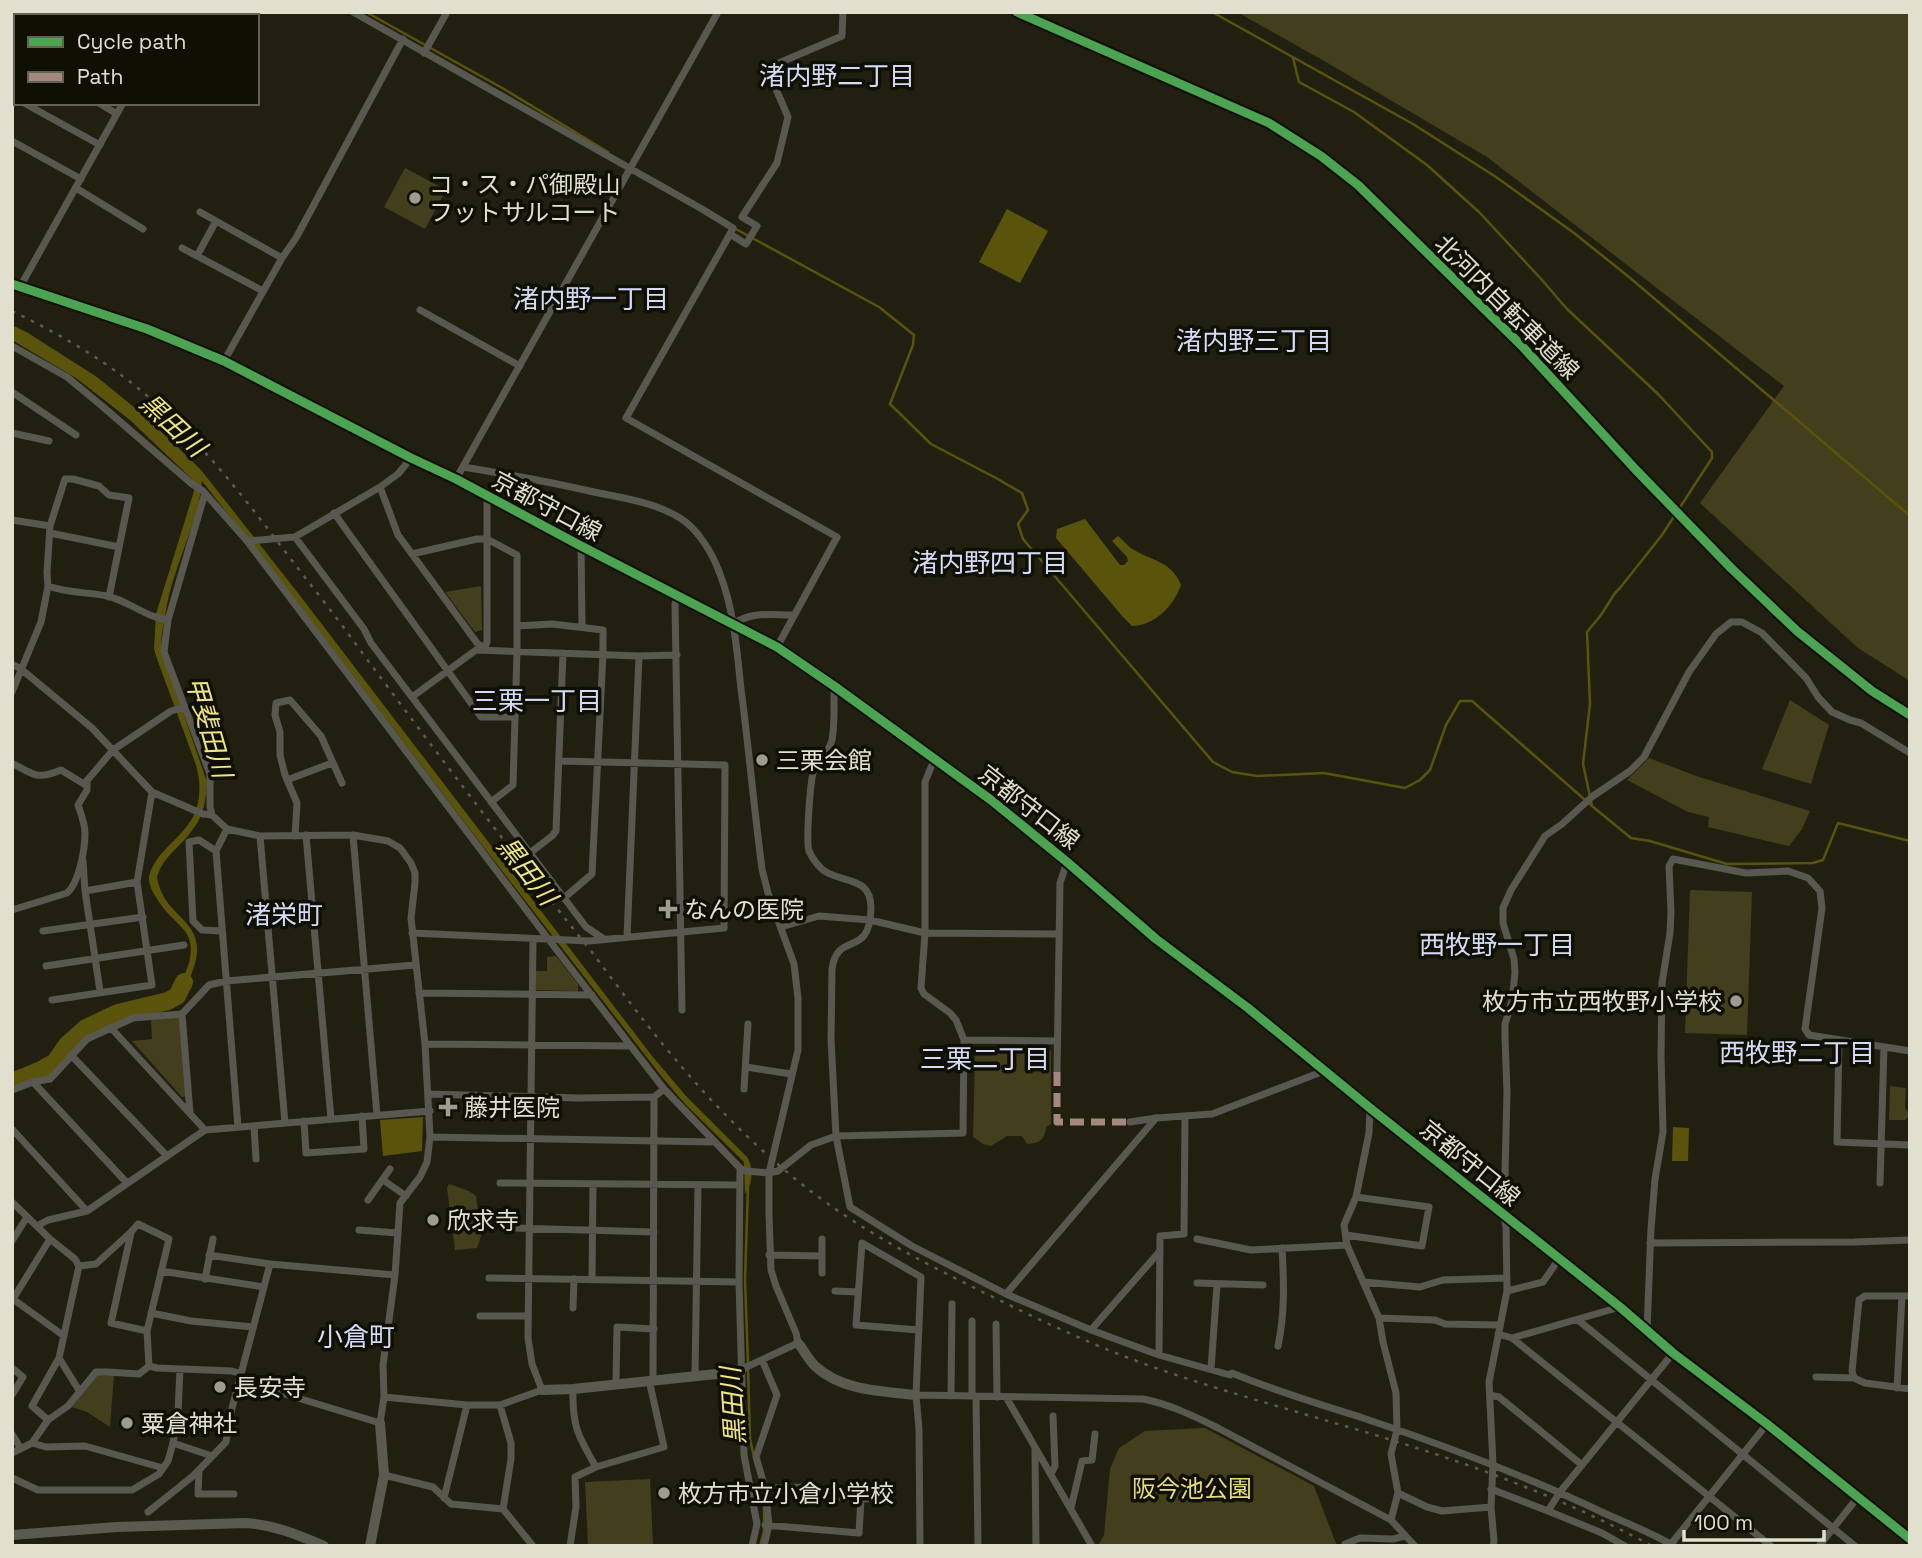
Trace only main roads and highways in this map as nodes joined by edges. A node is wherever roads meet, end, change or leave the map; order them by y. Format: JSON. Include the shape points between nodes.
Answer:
{"nodes":[{"id":1,"x":16,"y":285,"type":"edge"},
{"id":2,"x":1910,"y":1538,"type":"edge"}],
"edges":[{"from":1,"to":2,"type":"main road","name":"京都守口線","via":[[147,329],[224,361],[777,647],[991,800],[1156,939]]}]}
